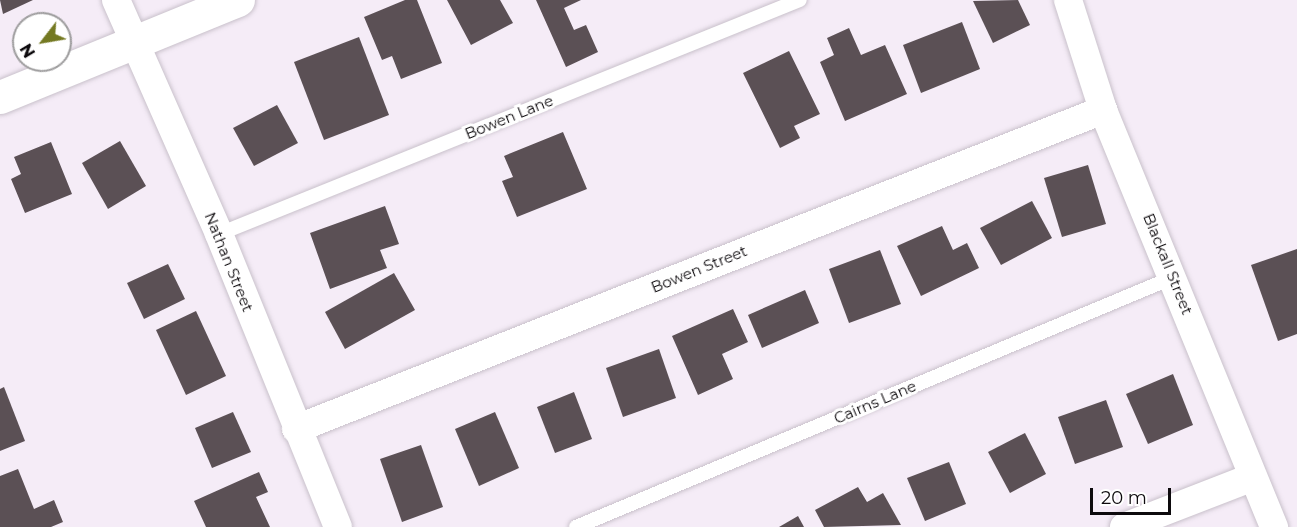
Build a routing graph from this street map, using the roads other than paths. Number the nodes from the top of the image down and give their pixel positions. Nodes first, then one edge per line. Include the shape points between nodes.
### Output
1 (116, 0) edge
2 (238, 0) edge
3 (800, 0) edge
4 (1068, 0) edge
5 (134, 43) junction
6 (0, 97) edge
7 (1103, 110) junction
8 (219, 234) junction
9 (1174, 277) junction
10 (296, 429) junction
11 (1253, 477) junction
12 (338, 527) edge
13 (576, 527) edge
14 (1124, 527) edge
15 (1274, 527) edge

1 - 5 street, Nathan Street
2 - 5 street
3 - 8 lane, Bowen Lane
4 - 7 street, Blackall Street
5 - 6 street
5 - 8 street, Nathan Street
7 - 9 street, Blackall Street
7 - 10 street, Bowen Street
8 - 10 street, Nathan Street
9 - 11 street, Blackall Street
9 - 13 lane, Cairns Lane
10 - 12 street, Nathan Street
11 - 14 street
11 - 15 street, Blackall Street

